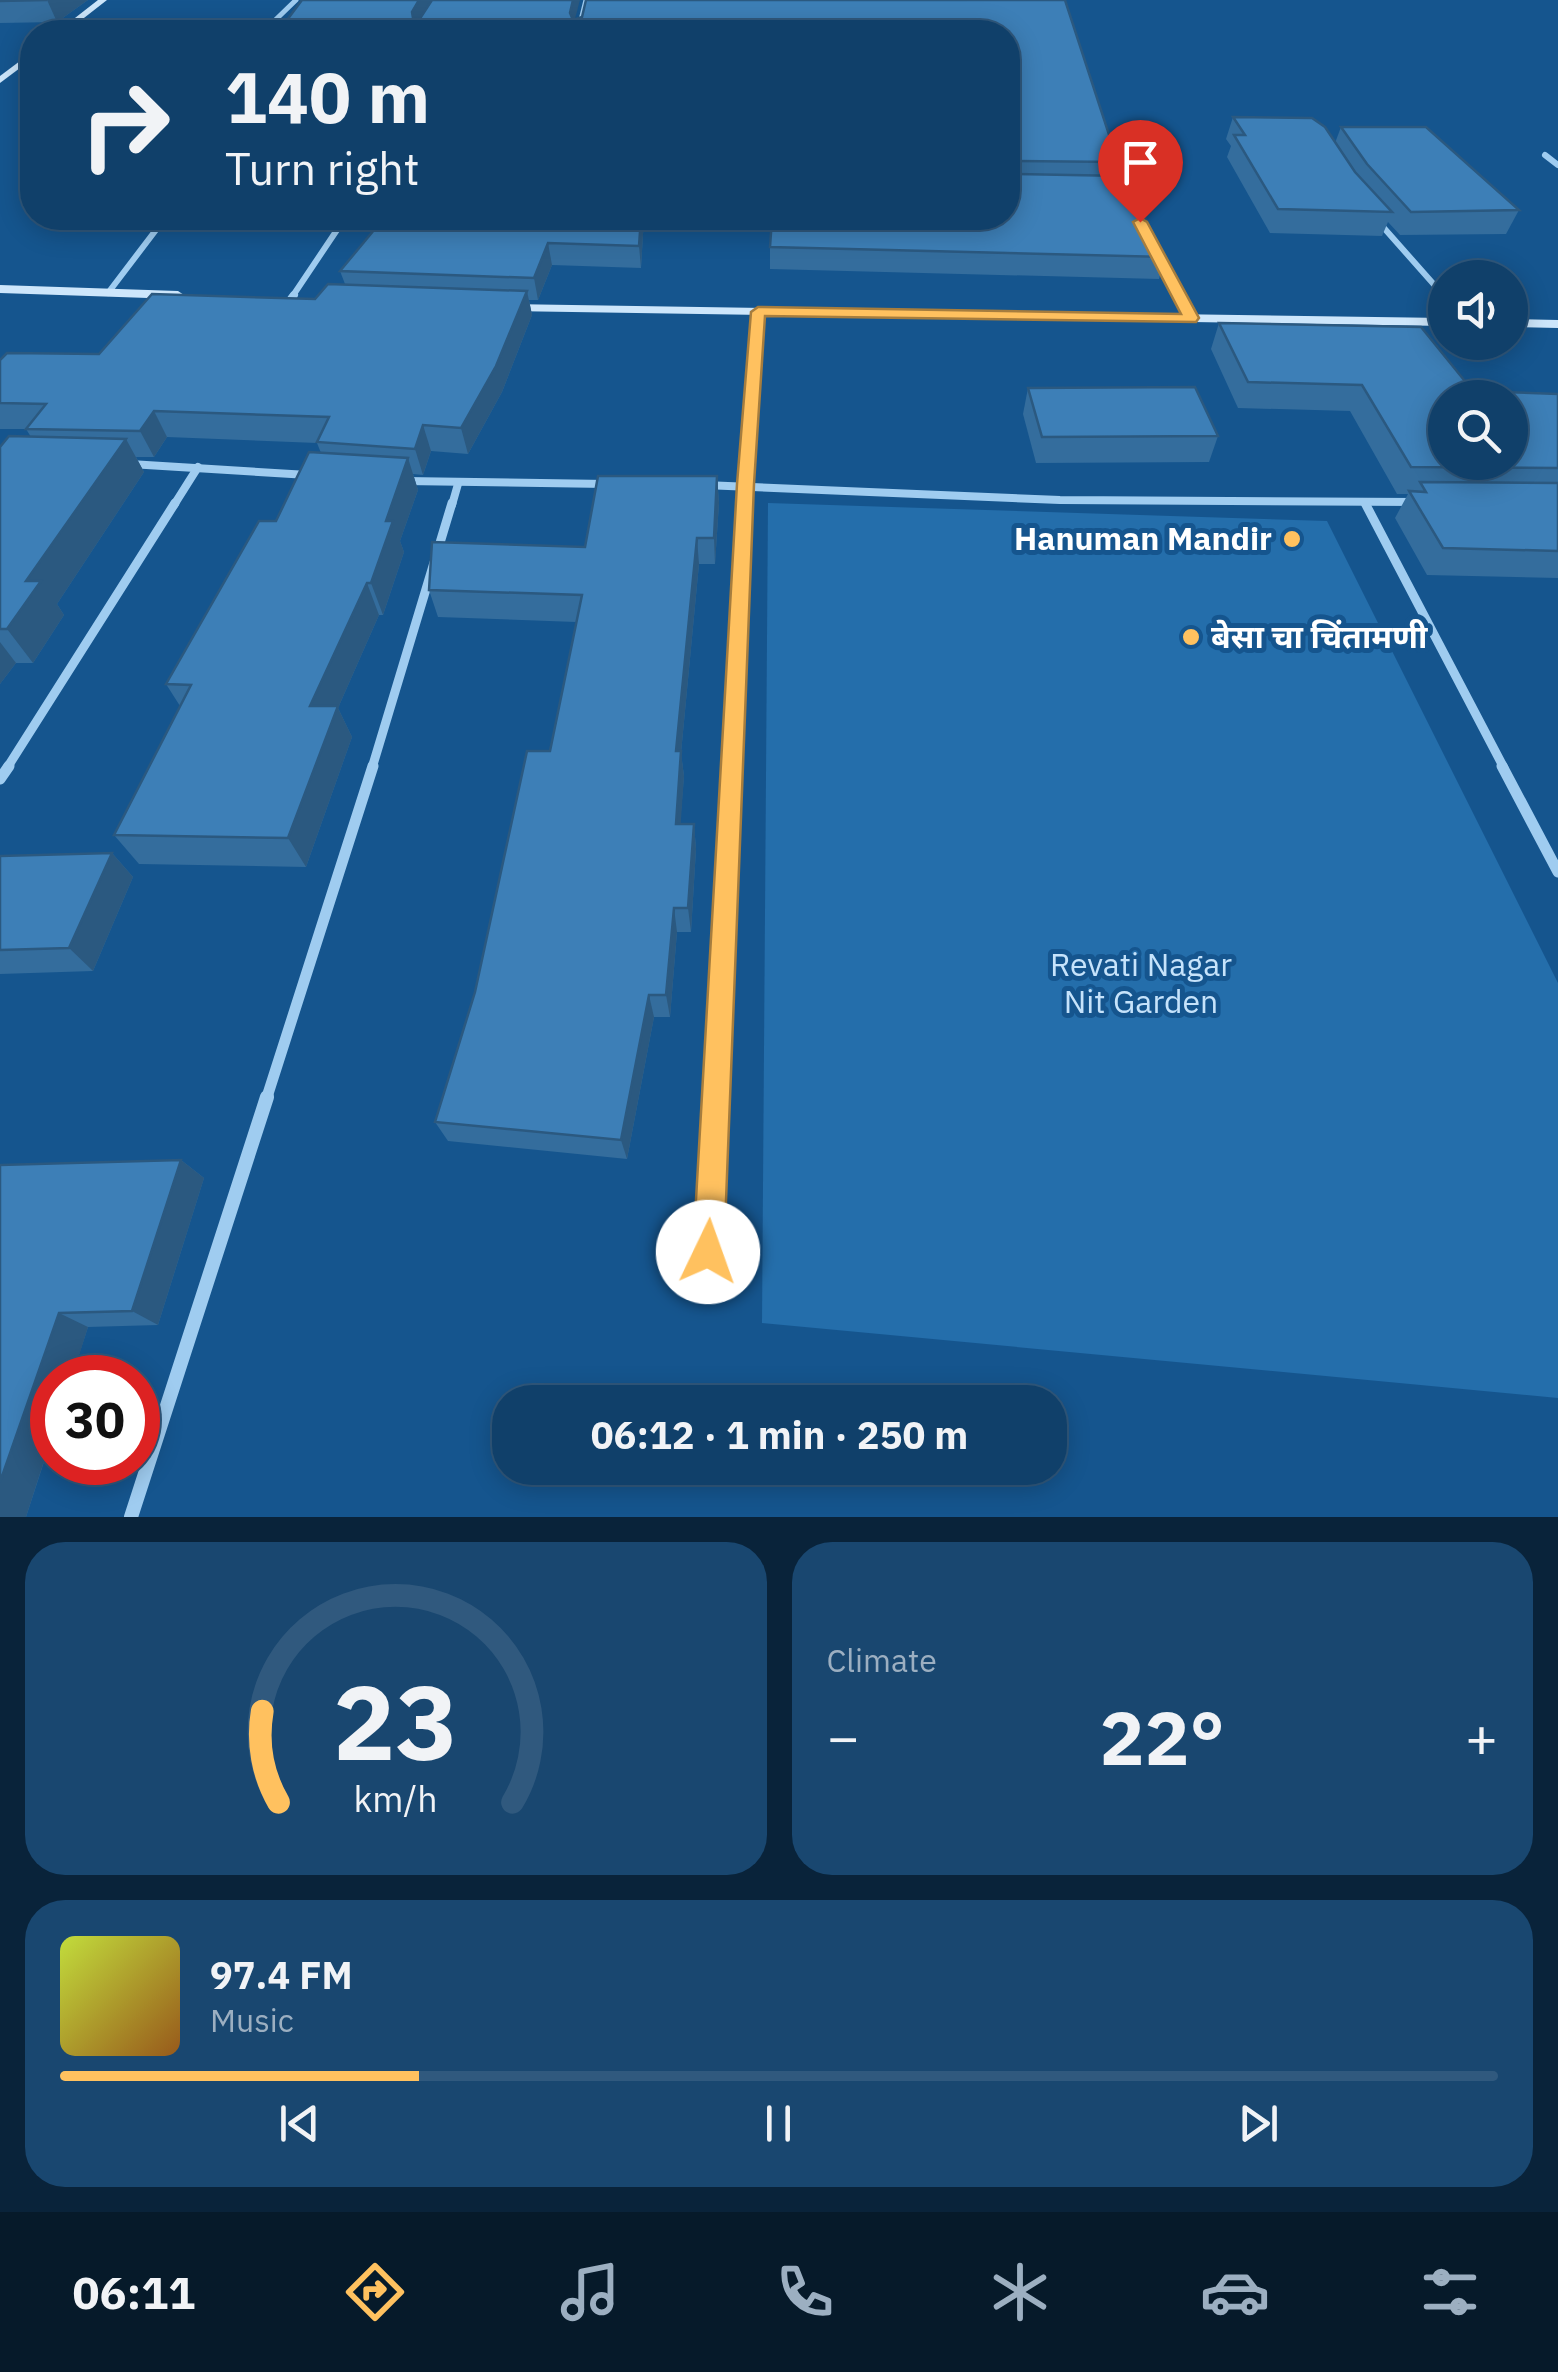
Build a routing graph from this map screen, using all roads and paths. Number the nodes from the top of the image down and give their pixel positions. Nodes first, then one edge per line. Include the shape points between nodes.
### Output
1 (103, 0) edge
2 (296, 0) edge
3 (77, 20) edge
4 (275, 20) edge
5 (20, 64) edge
6 (0, 80) edge
7 (1546, 154) dead end
8 (1558, 165) edge
9 (1364, 205) edge
10 (156, 230) edge
11 (337, 230) edge
12 (1148, 238) edge
13 (1428, 278) edge
14 (0, 290) edge
15 (108, 293) junction
16 (200, 296) edge
17 (273, 298) edge
18 (292, 299) junction
19 (311, 300) edge
20 (490, 306) edge
21 (758, 312) junction
22 (1191, 318) junction
23 (1428, 322) edge
24 (1528, 324) edge
25 (1558, 324) edge
26 (116, 464) edge
27 (198, 467) junction
28 (312, 475) edge
29 (388, 480) edge
30 (458, 484) junction
31 (624, 484) edge
32 (746, 484) junction
33 (694, 485) edge
34 (1365, 502) junction
35 (1423, 502) edge
36 (0, 780) edge
37 (1558, 872) edge
38 (708, 1252) dead end
39 (131, 1517) edge

1 - 3 street
2 - 4 street
5 - 6 street
7 - 8 street
9 - 13 street
10 - 15 street
11 - 18 street
12 - 22 street
14 - 15 street
15 - 16 street
17 - 18 street
18 - 19 street
20 - 21 street
21 - 22 street
21 - 32 street
22 - 23 street
24 - 25 street
26 - 27 street
27 - 28 street
27 - 36 street
29 - 30 street
30 - 31 street
30 - 39 street
32 - 33 street
32 - 34 street via 1060,500
32 - 38 street
34 - 35 street
34 - 37 street

